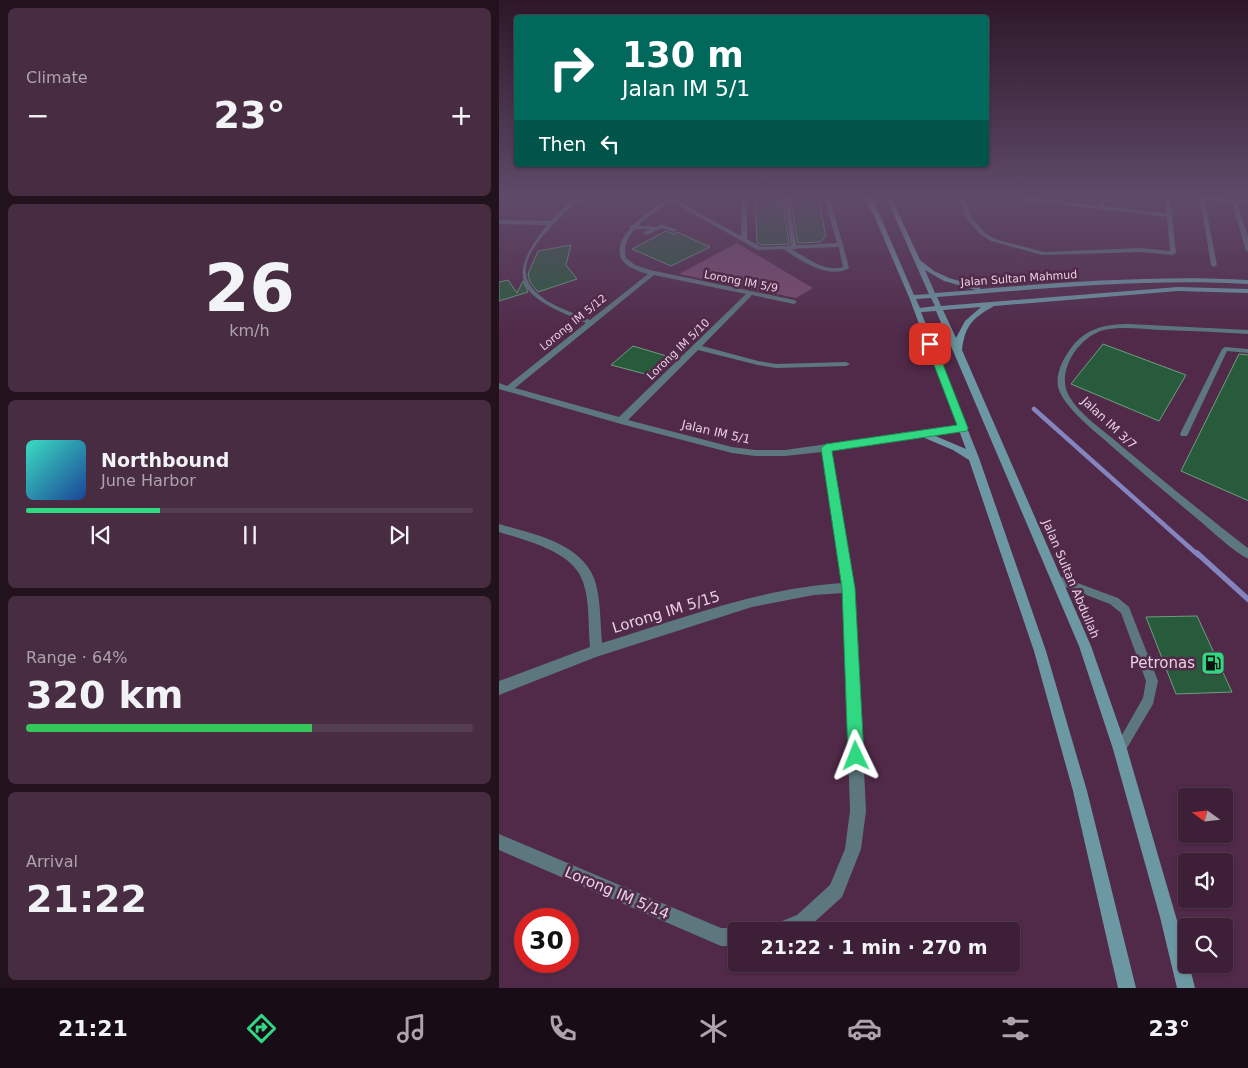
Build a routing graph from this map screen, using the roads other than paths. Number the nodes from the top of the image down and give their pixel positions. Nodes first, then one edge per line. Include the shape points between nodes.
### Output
1 (536, 243) edge
2 (624, 243) edge
3 (748, 243) edge
4 (790, 243) edge
5 (888, 243) edge
6 (910, 243) edge
7 (1004, 243) edge
8 (1172, 243) edge
9 (1210, 243) edge
10 (840, 244) joint
11 (790, 249) junction
12 (917, 259) junction
13 (1214, 265) dead end
14 (653, 273) junction
15 (1248, 282) edge
16 (991, 291) junction
17 (1248, 292) edge
18 (751, 293) junction
19 (932, 296) junction
20 (912, 297) junction
21 (794, 302) dead end
22 (1001, 302) junction
23 (937, 308) junction
24 (917, 310) junction
25 (591, 322) junction
26 (1248, 332) edge
27 (697, 347) junction
28 (958, 350) junction
29 (1248, 351) edge
30 (846, 364) dead end
31 (503, 387) edge
32 (621, 420) junction
33 (963, 428) junction
34 (923, 434) junction
35 (1183, 434) dead end
36 (826, 448) junction
37 (974, 458) junction
38 (499, 528) edge
39 (1248, 555) edge
40 (1056, 579) junction
41 (849, 588) junction
42 (596, 651) junction
43 (499, 688) edge
44 (1120, 749) junction
45 (499, 842) edge
46 (800, 922) edge
47 (728, 937) edge
48 (1127, 988) edge
49 (1186, 988) edge

1 - 25 street via 524,262 522,273 526,284 546,303
2 - 14 street, Lorong IM 5/9 via 623,258 635,268
3 - 11 street via 761,249
4 - 11 lane
5 - 20 main road
6 - 12 main road, Jalan Sultan Abdullah
7 - 8 street via 1044,254 1140,250 1173,253
9 - 13 lane
10 - 11 street
10 - 11 lane via 846,268 843,270 826,270
12 - 16 main road via 931,272 953,282
12 - 19 main road, Jalan Sultan Abdullah
14 - 18 street, Lorong IM 5/9
14 - 25 street, Lorong IM 5/12
15 - 16 main road, Jalan Sultan Mahmud via 1192,278
16 - 19 main road, Jalan Sultan Mahmud
17 - 22 main road, Jalan Sultan Mahmud via 1178,289
18 - 21 street, Lorong IM 5/9
18 - 27 street, Lorong IM 5/10
19 - 20 main road, Jalan Sultan Mahmud
19 - 23 main road, Jalan Sultan Abdullah
20 - 24 main road
22 - 23 main road, Jalan Sultan Mahmud
22 - 28 main road via 969,319 959,337
23 - 24 main road, Jalan Sultan Mahmud
23 - 28 main road, Jalan Sultan Abdullah
24 - 33 main road
25 - 31 street, Lorong IM 5/12
26 - 39 lane, Jalan IM 3/7 via 1122,326 1096,330 1071,353 1061,378 1067,398 1090,423
27 - 30 street via 757,364
27 - 32 street, Lorong IM 5/10
28 - 40 main road, Jalan Sultan Abdullah
29 - 35 lane via 1225,349
31 - 32 street, Jalan IM 5/1
32 - 36 street, Jalan IM 5/1 via 732,450 755,453
33 - 34 street, Jalan IM 5/1
33 - 37 main road
34 - 36 street, Jalan IM 5/1
34 - 37 main road
36 - 41 street
37 - 48 main road via 1051,688 1080,791
38 - 42 street via 560,549 576,561 589,579
40 - 44 main road, Jalan Sultan Abdullah via 1085,646
40 - 44 lane via 1114,601 1125,610 1152,681 1149,700
41 - 42 street, Lorong IM 5/15 via 814,590 752,602
41 - 46 street via 858,811 853,849 836,891
42 - 43 street, Lorong IM 5/15
44 - 49 main road, Jalan Sultan Abdullah
45 - 47 street, Lorong IM 5/14 via 721,937

